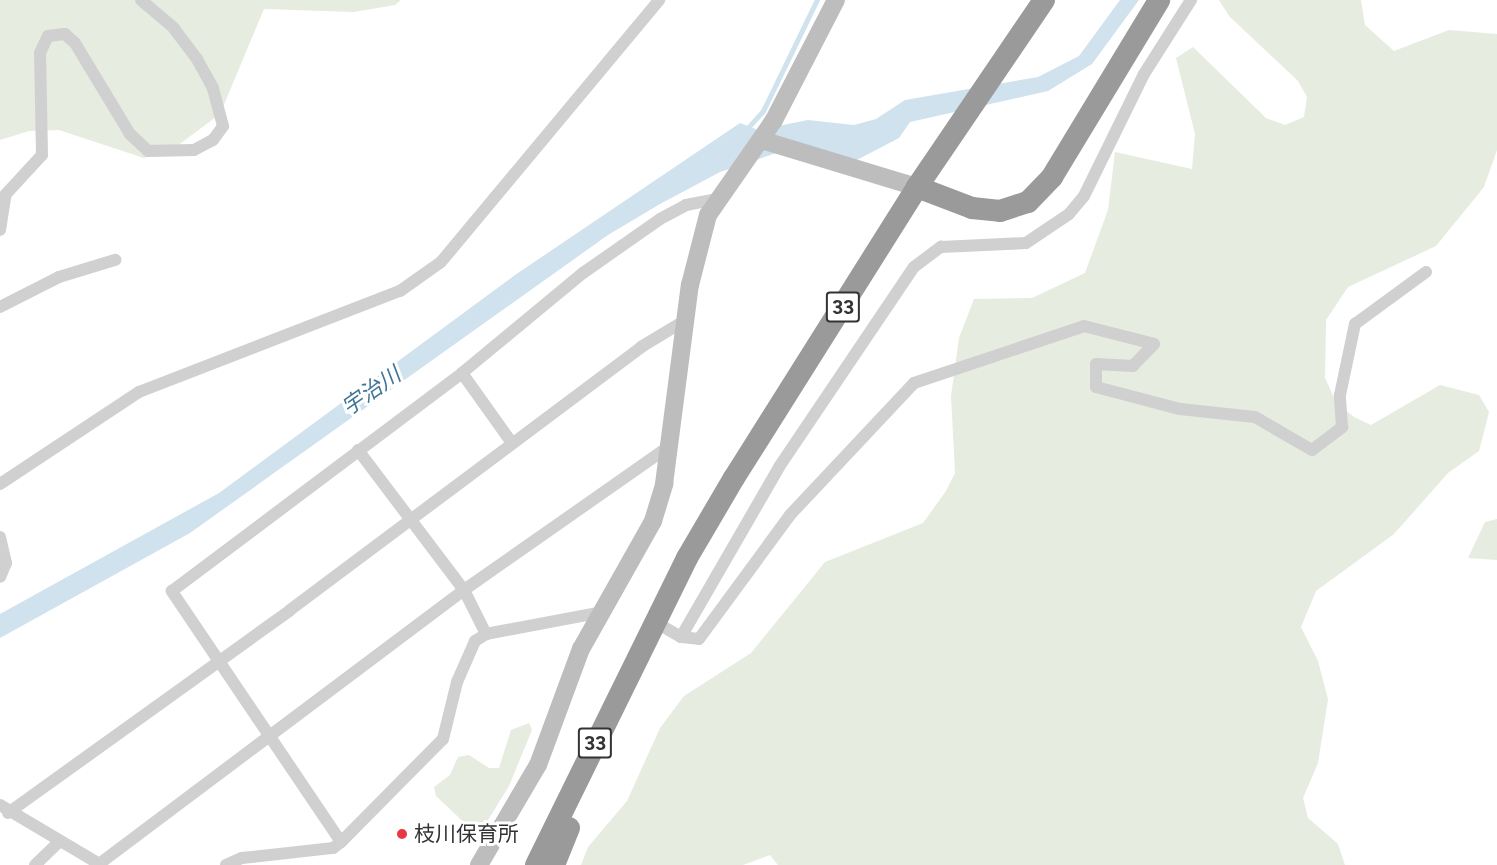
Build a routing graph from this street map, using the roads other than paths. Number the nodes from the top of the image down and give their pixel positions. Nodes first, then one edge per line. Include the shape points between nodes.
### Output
1 (141, 0) edge
2 (659, 0) edge
3 (836, 0) edge
4 (1044, 0) edge
5 (1159, 0) edge
6 (1191, 0) edge
7 (762, 140) junction
8 (917, 187) junction
9 (717, 199) junction
10 (0, 230) edge
11 (115, 260) dead end
12 (1426, 272) dead end
13 (0, 307) edge
14 (686, 320) junction
15 (462, 373) junction
16 (512, 443) junction
17 (670, 446) junction
18 (358, 450) junction
19 (0, 484) edge
20 (411, 520) junction
21 (0, 537) edge
22 (0, 577) edge
23 (464, 590) junction
24 (602, 612) junction
25 (655, 622) junction
26 (486, 634) junction
27 (681, 637) junction
28 (221, 661) junction
29 (270, 737) junction
30 (4, 809) edge
31 (341, 842) junction
32 (58, 843) junction
33 (35, 865) edge
34 (100, 865) edge
35 (226, 865) edge
36 (479, 865) edge
37 (536, 865) edge
38 (554, 865) edge

1 - 10 street via 174,28 197,59 213,88 223,126 213,140 194,150 148,151 130,134 75,43 65,34 48,36 40,61 42,155 6,194
2 - 19 street via 441,262 400,291 139,392
3 - 7 street
4 - 8 highway, 33
5 - 8 highway via 1053,177 1028,202 1000,211 972,208
6 - 27 street via 1144,74 1084,195 1069,214 1026,243 941,247 914,267 779,467
7 - 8 street
7 - 9 street
8 - 25 highway, 33 via 734,478
9 - 14 street via 695,256
9 - 15 street via 686,205 660,219 583,273
11 - 13 street via 59,277
12 - 27 street via 1355,324 1340,395 1342,427 1312,450 1255,417 1180,409 1096,387 1096,364 1133,366 1154,344 1084,326 914,383 790,515 705,633 699,639
14 - 16 street via 641,347
14 - 17 street
15 - 16 street
15 - 18 street
16 - 20 street
17 - 23 street
17 - 24 street via 653,521
18 - 20 street
18 - 28 street via 172,591
20 - 23 street
20 - 28 street
21 - 22 street via 6,563
23 - 26 street
23 - 29 street
24 - 26 street
24 - 36 street via 581,649 538,765
25 - 27 street
25 - 37 highway, 33
25 - 38 highway, 33
26 - 31 street via 475,641 467,657 443,739
28 - 29 street
28 - 30 street
29 - 31 street
29 - 34 street
30 - 32 street
31 - 35 street via 333,848 242,858
32 - 33 street
32 - 34 street

